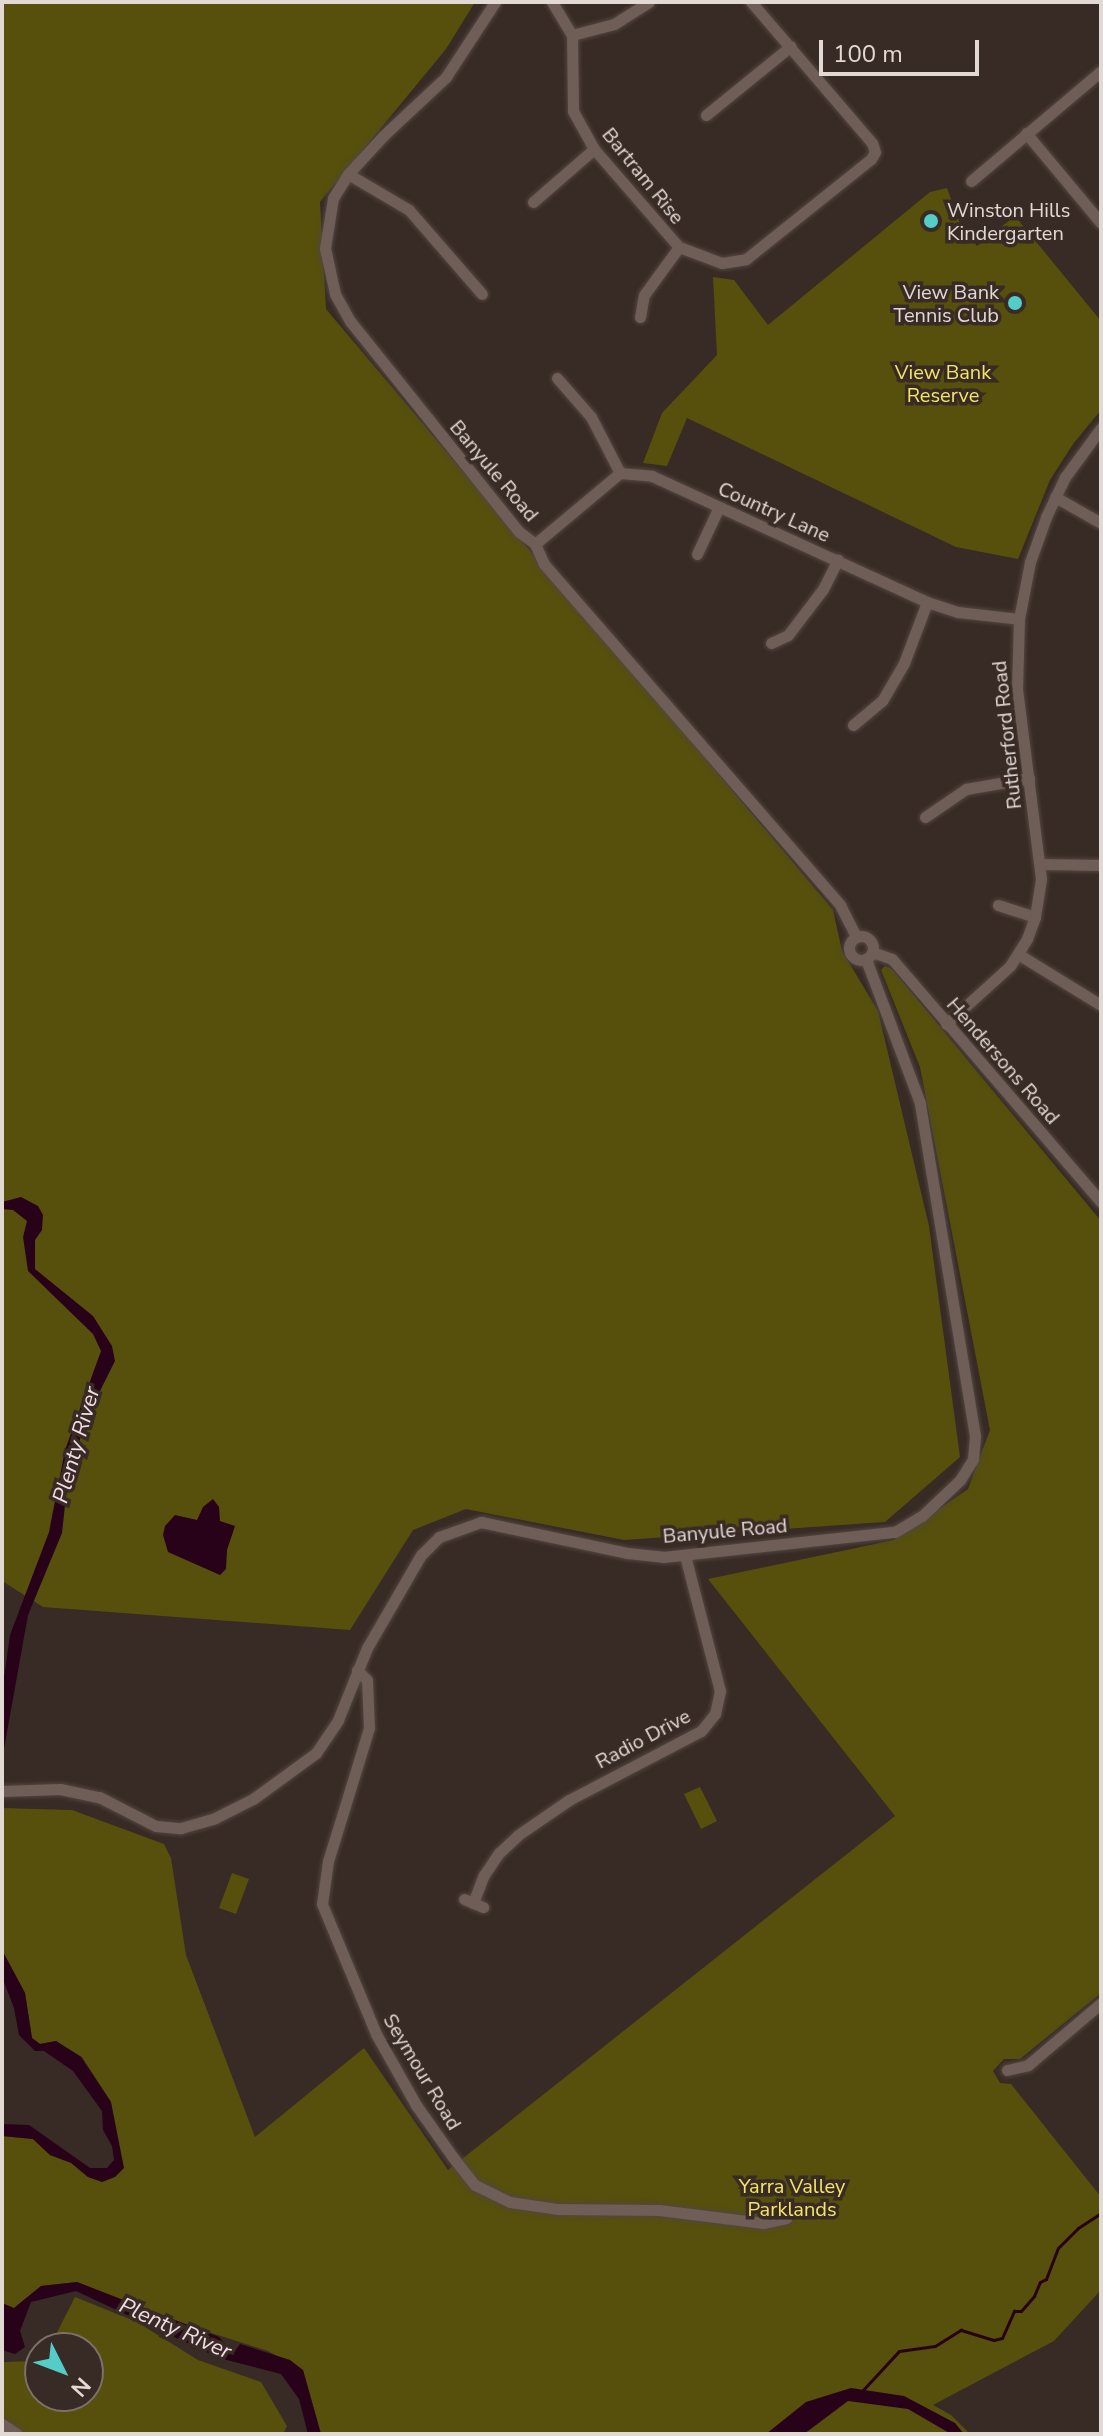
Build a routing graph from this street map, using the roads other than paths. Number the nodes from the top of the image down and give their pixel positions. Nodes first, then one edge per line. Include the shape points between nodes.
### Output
1 (495, 2) edge
2 (552, 2) edge
3 (649, 2) edge
4 (751, 2) edge
5 (572, 35) junction
6 (791, 46) junction
7 (1101, 71) edge
8 (706, 115) dead end
9 (1026, 133) junction
10 (594, 149) junction
11 (348, 174) junction
12 (971, 181) dead end
13 (533, 202) dead end
14 (1101, 223) edge
15 (679, 247) junction
16 (482, 294) dead end
17 (640, 317) dead end
18 (557, 378) dead end
19 (1101, 428) edge
20 (620, 473) junction
21 (1055, 497) junction
22 (719, 507) junction
23 (1101, 523) edge
24 (535, 544) junction
25 (697, 554) dead end
26 (838, 560) junction
27 (927, 602) junction
28 (1019, 619) junction
29 (771, 643) dead end
30 (853, 725) dead end
31 (1029, 778) junction
32 (925, 817) dead end
33 (1040, 864) junction
34 (1101, 865) edge
35 (998, 905) dead end
36 (1035, 917) junction
37 (856, 937) junction
38 (1018, 954) junction
39 (869, 955) junction
40 (1101, 1005) edge
41 (946, 1024) junction
42 (1101, 1202) edge
43 (685, 1556) junction
44 (357, 1670) junction
45 (2, 1791) edge
46 (473, 1903) dead end
47 (1101, 2003) edge
48 (1007, 2070) dead end
49 (786, 2218) dead end
50 (2, 2424) edge
51 (17, 2434) edge

1 - 11 street, Banyule Road via 446,77
2 - 5 street
3 - 5 street via 614,24
4 - 6 street, Bartram Rise
5 - 10 street, Bartram Rise via 573,111
6 - 8 street
6 - 15 street, Bartram Rise via 880,154 746,259 722,263
7 - 9 street
9 - 12 street
9 - 14 street
10 - 13 street
10 - 15 street, Bartram Rise
11 - 16 street via 409,210
11 - 24 street, Banyule Road via 333,198 328,220 325,248 335,294 350,321 508,519
15 - 17 street via 644,295
18 - 20 street via 591,417
19 - 21 street, Rutherford Road
20 - 22 street, Country Lane via 652,476
20 - 24 street
21 - 23 street
21 - 28 street, Rutherford Road via 1030,562
22 - 25 street
22 - 26 street, Country Lane
24 - 37 street, Banyule Road via 544,564 840,905
26 - 27 street, Country Lane
26 - 29 street via 788,635
27 - 28 street, Country Lane via 958,612
27 - 30 street via 904,663 882,701
28 - 31 street, Rutherford Road via 1017,690
31 - 32 street via 966,789
31 - 33 street, Rutherford Road
33 - 34 street
33 - 36 street, Rutherford Road
35 - 36 street
36 - 38 street, Rutherford Road
37 - 39 street via 867,938
37 - 39 street via 849,947 851,955 858,960
38 - 40 street
38 - 41 street, Rutherford Road
39 - 41 street, Hendersons Road via 892,959
39 - 43 street, Banyule Road via 920,1103 975,1436 973,1459 932,1507 895,1532
41 - 42 street, Hendersons Road
43 - 44 street, Banyule Road via 627,1553 481,1522 439,1537 421,1555
43 - 46 street, Radio Drive via 720,1691 715,1714 701,1731 581,1793 518,1835 491,1864
44 - 45 street, Banyule Road via 338,1720 316,1753 253,1799 215,1818 181,1828 156,1826 99,1797 60,1789
44 - 49 street, Seymour Road via 367,1680 369,1728 328,1861 322,1904 376,2034 452,2156 475,2185 510,2202 558,2209 659,2210 763,2223
47 - 48 street via 1028,2065
50 - 51 street

